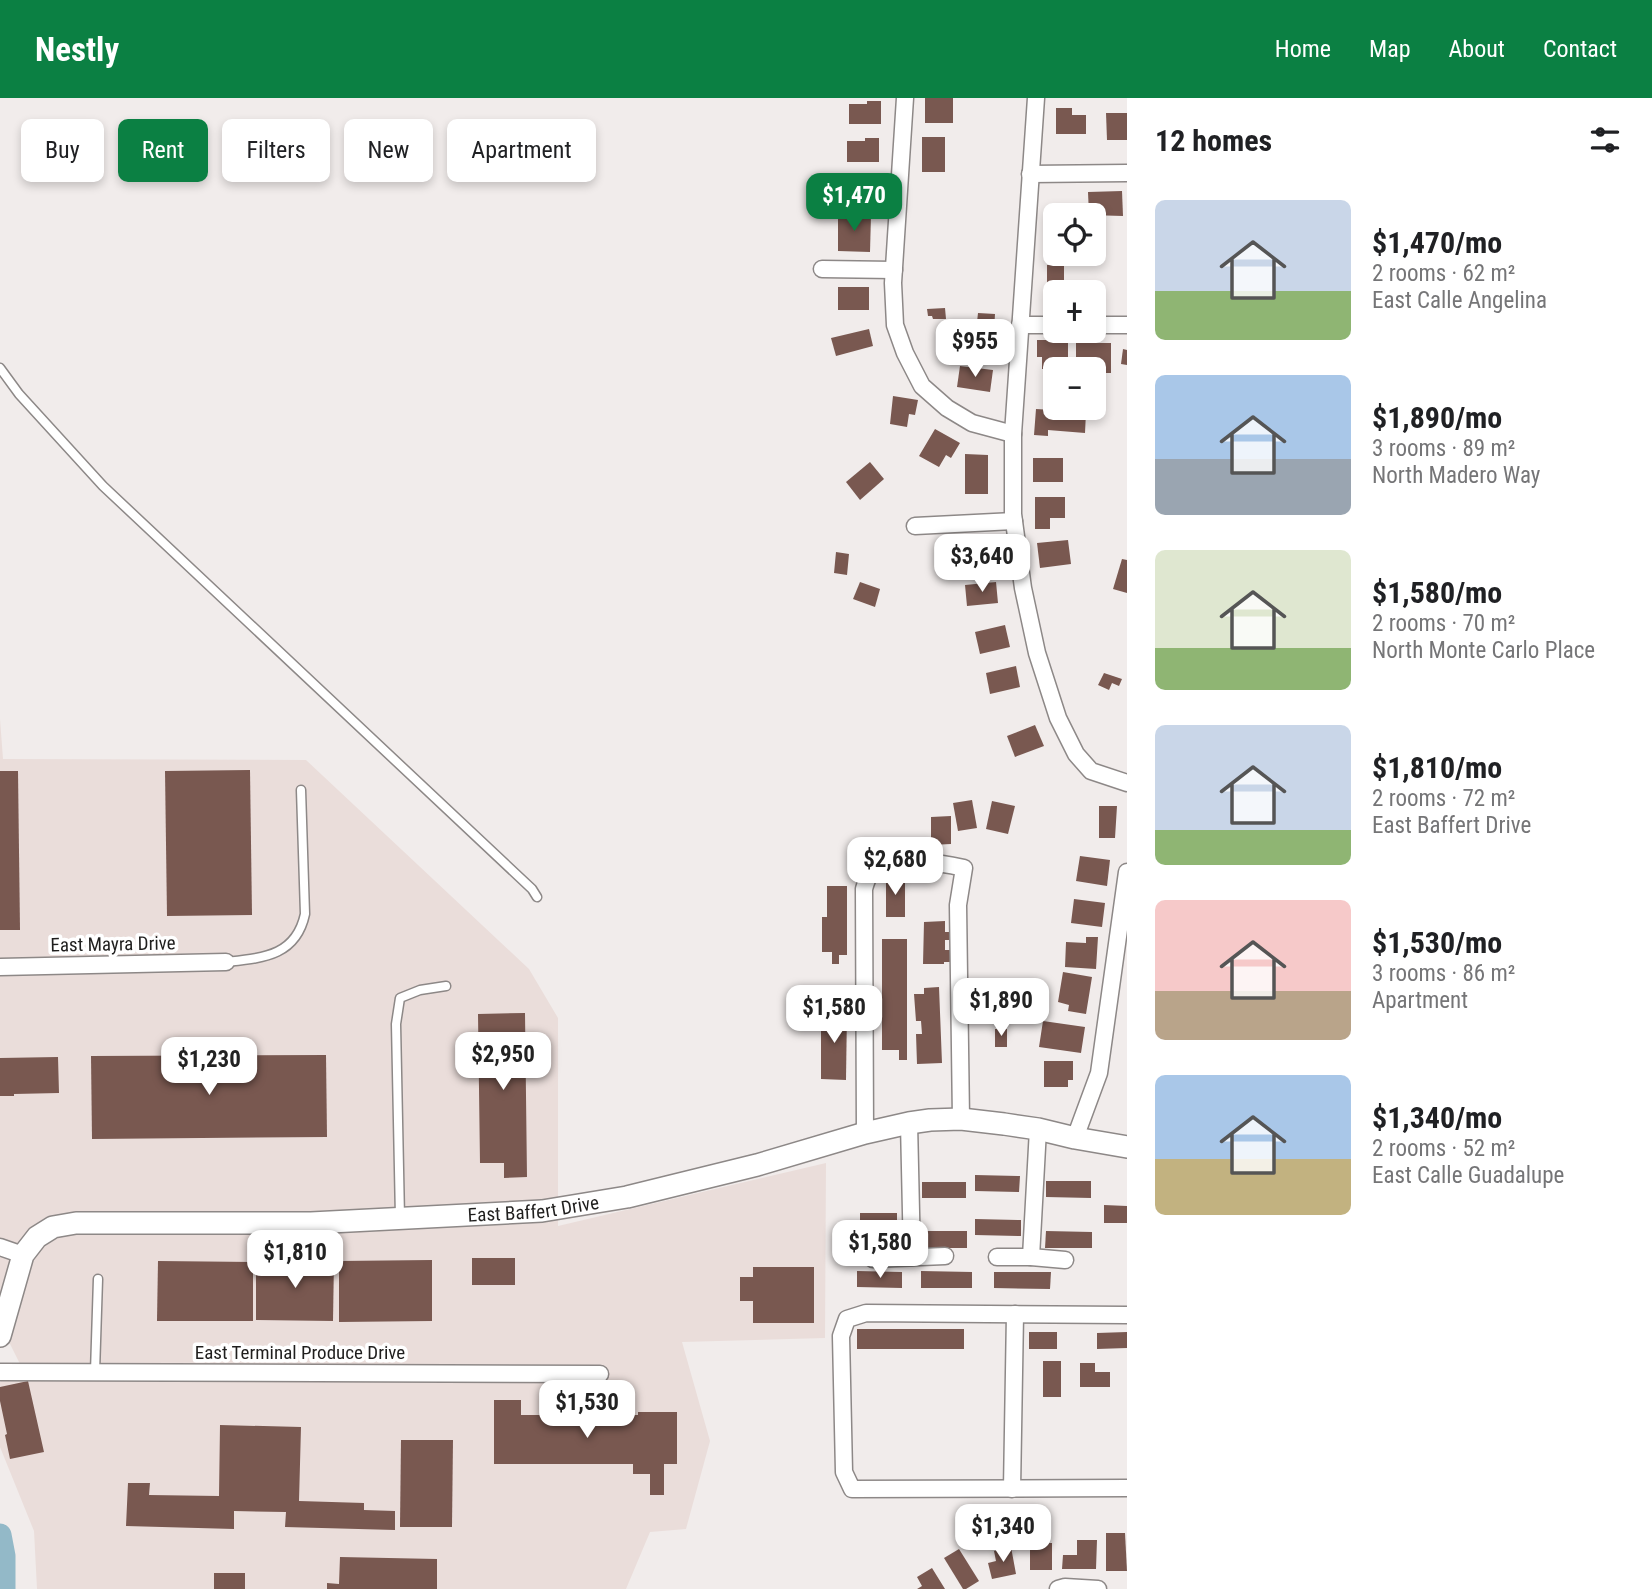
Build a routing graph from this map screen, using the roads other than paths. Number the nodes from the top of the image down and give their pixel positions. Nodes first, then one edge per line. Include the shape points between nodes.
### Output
1 (905, 98) edge
2 (1036, 98) edge
3 (1127, 173) edge
4 (1030, 174) junction
5 (821, 269) dead end
6 (894, 270) junction
7 (1020, 325) junction
8 (1043, 325) edge
9 (1106, 325) edge
10 (1127, 325) edge
11 (0, 368) edge
12 (1013, 434) junction
13 (1014, 521) junction
14 (915, 526) dead end
15 (1127, 783) edge
16 (301, 790) dead end
17 (1127, 872) edge
18 (537, 897) dead end
19 (226, 962) joint
20 (0, 967) edge
21 (446, 986) dead end
22 (961, 1119) junction
23 (909, 1123) junction
24 (1038, 1129) junction
25 (865, 1133) junction
26 (1075, 1138) junction
27 (1127, 1147) edge
28 (400, 1218) junction
29 (0, 1247) edge
30 (23, 1255) junction
31 (944, 1256) dead end
32 (997, 1257) dead end
33 (1031, 1257) junction
34 (912, 1258) junction
35 (873, 1259) dead end
36 (1065, 1260) dead end
37 (98, 1279) dead end
38 (1015, 1314) junction
39 (1127, 1315) edge
40 (0, 1336) edge
41 (0, 1372) edge
42 (95, 1372) junction
43 (600, 1374) dead end
44 (1127, 1488) edge
45 (1012, 1489) junction
46 (1058, 1589) edge
47 (1098, 1589) edge

1 - 6 street
2 - 4 street
3 - 4 street
4 - 7 street
5 - 6 street
6 - 12 street via 895,325 922,386 972,424
7 - 8 street
7 - 12 street
9 - 10 street
11 - 18 lane via 103,486
12 - 13 street
13 - 14 street
13 - 15 street via 1037,653 1058,718 1076,754 1091,771
16 - 19 lane via 302,927 282,951
17 - 26 street via 1099,1073
19 - 20 street, East Mayra Drive
21 - 28 lane via 400,998 396,1024
22 - 23 street, East Baffert Drive
22 - 24 street, East Baffert Drive
22 - 25 street via 958,905 964,867 885,864 867,879 863,901
23 - 25 street, East Baffert Drive
23 - 34 street
24 - 26 street, East Baffert Drive
24 - 33 street
25 - 28 street, East Baffert Drive via 627,1197 542,1210
26 - 27 street, East Baffert Drive
28 - 30 street, East Baffert Drive via 311,1223 76,1223 53,1227 37,1237
29 - 30 street
30 - 40 street, East Baffert Drive
31 - 34 street
32 - 33 street
33 - 36 street
34 - 35 street
37 - 42 lane
38 - 39 street
38 - 45 street
38 - 45 street via 866,1313 847,1319 841,1336 844,1472 852,1489
41 - 42 street, East Terminal Produce Drive
42 - 43 street, East Terminal Produce Drive
44 - 45 street
46 - 47 street

